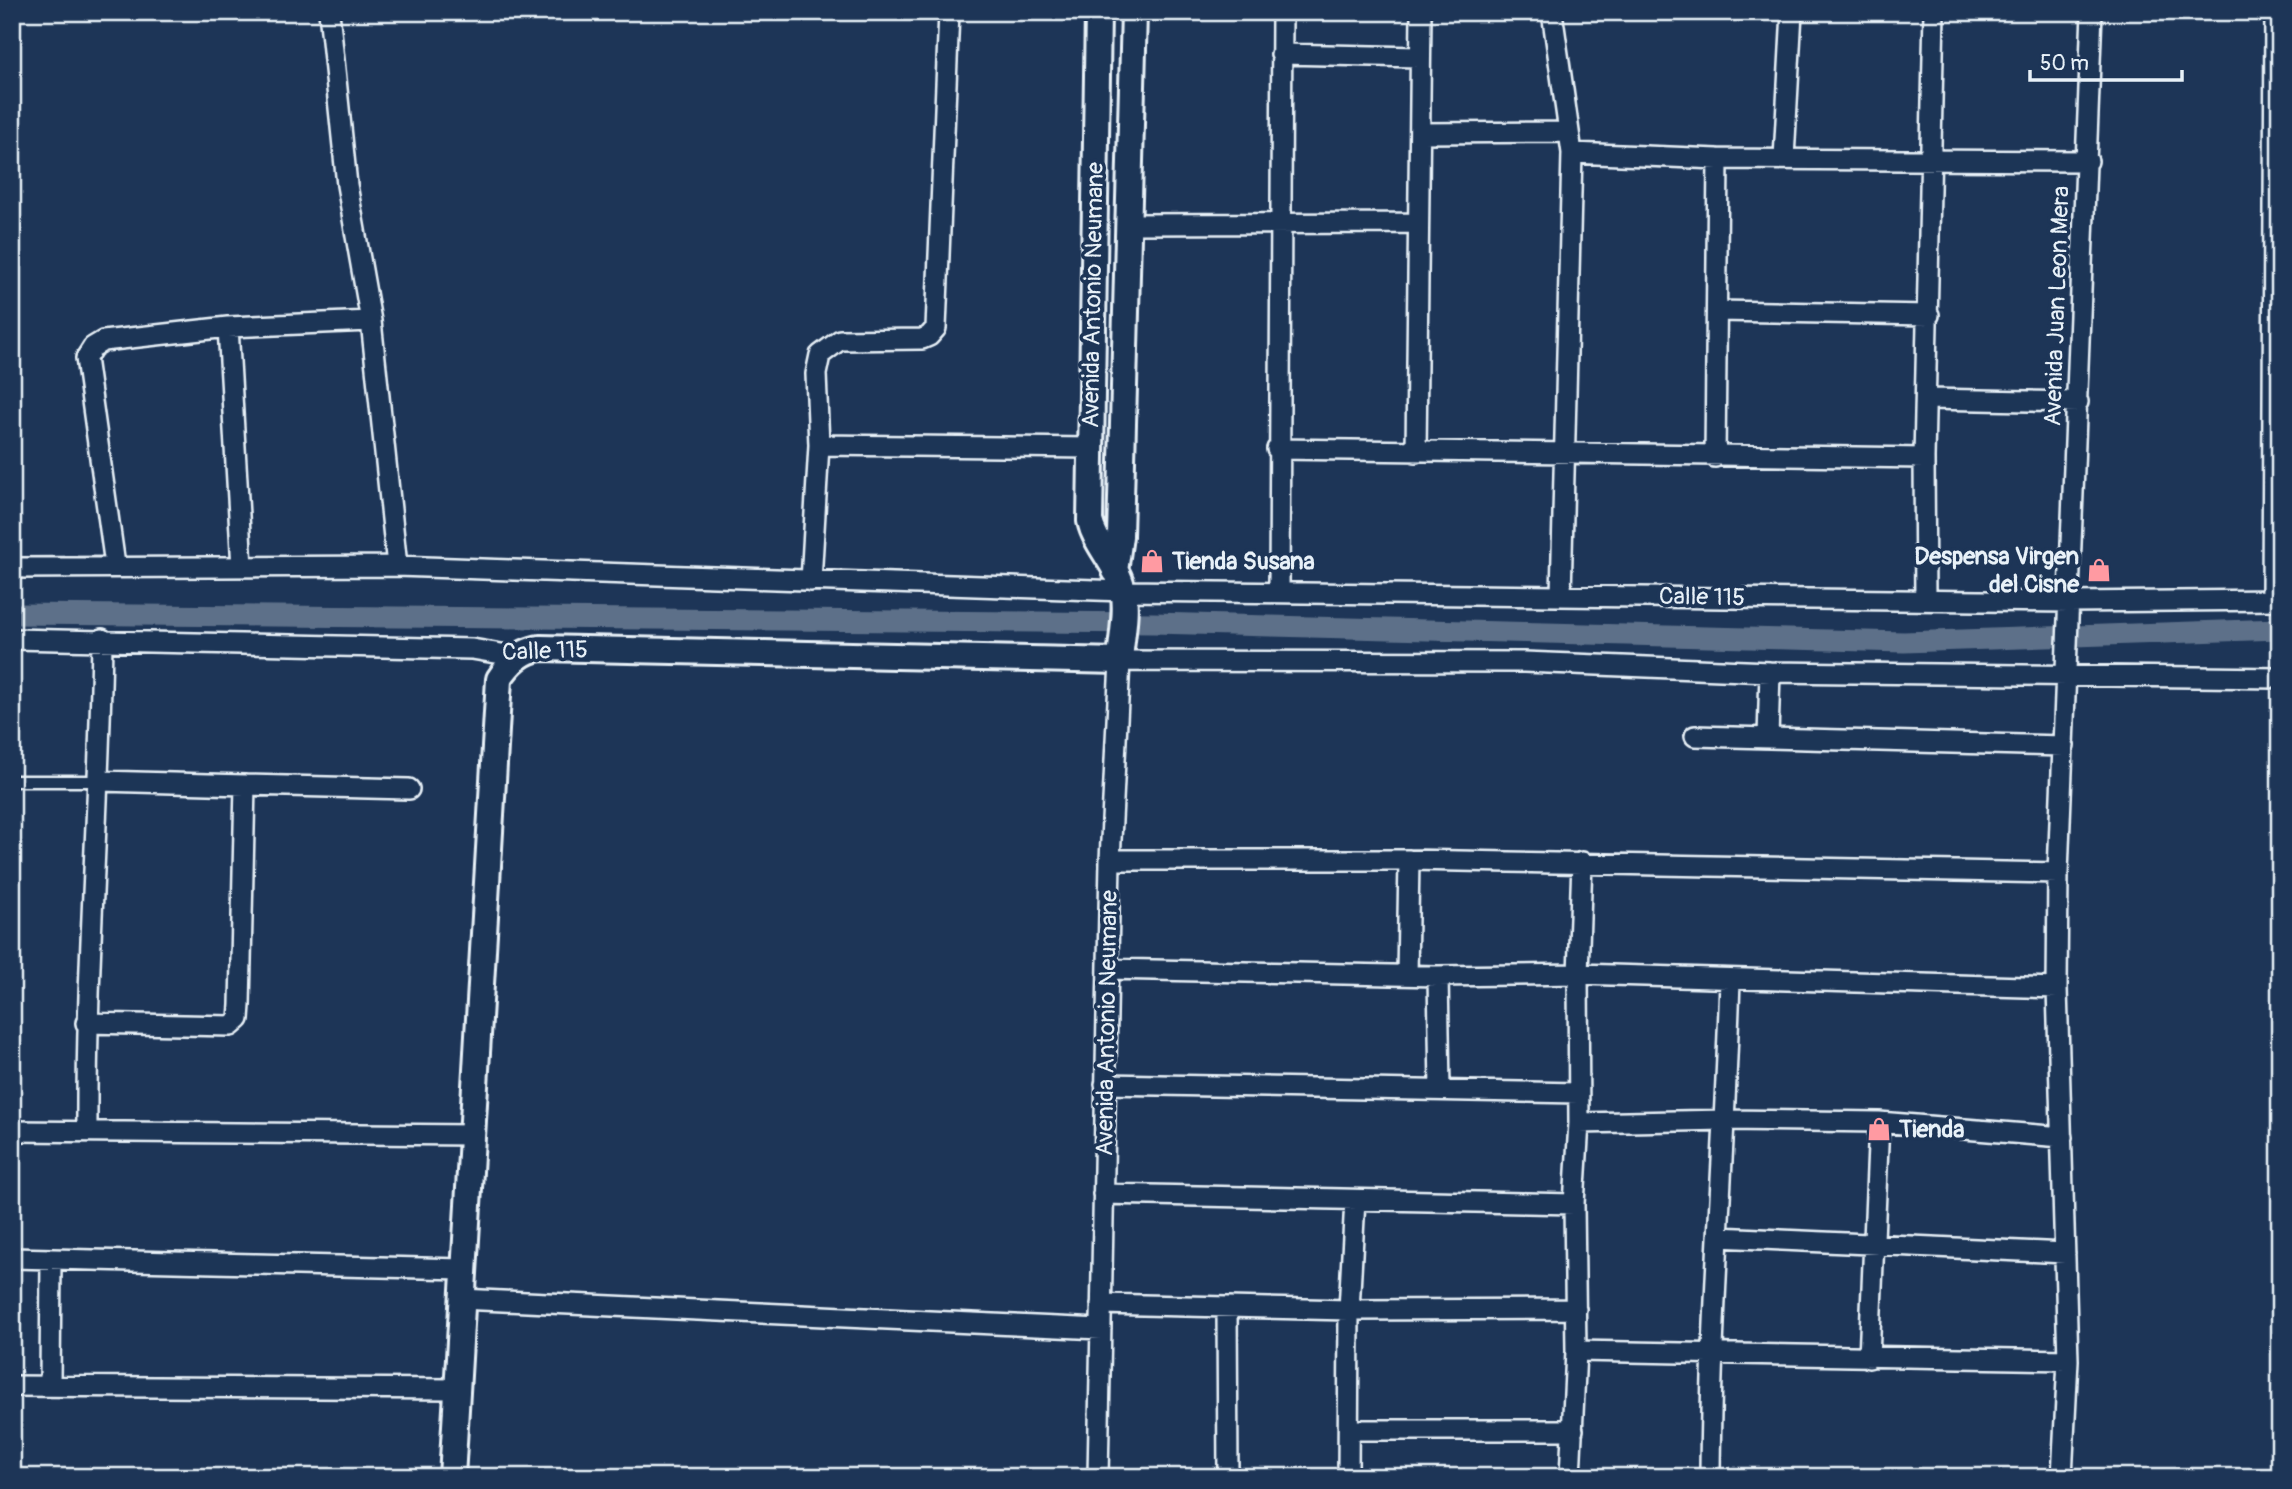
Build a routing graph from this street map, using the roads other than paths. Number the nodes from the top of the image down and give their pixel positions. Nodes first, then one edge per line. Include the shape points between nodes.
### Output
1 (329, 12) edge
2 (949, 12) edge
3 (1098, 12) edge
4 (1134, 12) edge
5 (1282, 12) edge
6 (1421, 12) edge
7 (1552, 12) edge
8 (1792, 12) edge
9 (1934, 12) edge
10 (2092, 12) edge
11 (2275, 12) edge
12 (1281, 54) junction
13 (1419, 57) junction
14 (1569, 132) junction
15 (1420, 134) junction
16 (1572, 153) junction
17 (1784, 158) junction
18 (1718, 159) junction
19 (1930, 161) junction
20 (2088, 161) junction
21 (1280, 222) junction
22 (1418, 223) junction
23 (1127, 224) junction
24 (1717, 311) junction
25 (1929, 315) junction
26 (371, 321) junction
27 (228, 327) junction
28 (1927, 399) junction
29 (2078, 402) junction
30 (819, 445) junction
31 (1090, 448) junction
32 (1278, 449) junction
33 (1416, 452) junction
34 (1566, 455) junction
35 (1715, 457) junction
36 (1924, 458) junction
37 (115, 565) junction
38 (397, 566) junction
39 (12, 568) edge
40 (242, 568) junction
41 (811, 581) junction
42 (1121, 586) junction
43 (1279, 592) junction
44 (1561, 595) junction
45 (1925, 600) junction
46 (2276, 600) edge
47 (2069, 612) junction
48 (12, 639) edge
49 (102, 639) junction
50 (1121, 656) junction
51 (519, 657) junction
52 (2066, 670) junction
53 (1770, 672) junction
54 (2280, 678) edge
55 (1695, 736) dead end
56 (1768, 737) junction
57 (2064, 746) junction
58 (14, 780) edge
59 (100, 781) junction
60 (244, 785) junction
61 (409, 789) dead end
62 (1110, 860) junction
63 (1409, 860) junction
64 (1583, 862) junction
65 (2058, 873) junction
66 (1108, 969) junction
67 (1578, 974) junction
68 (1407, 975) junction
69 (1438, 976) junction
70 (1730, 979) junction
71 (2057, 988) junction
72 (86, 1023) junction
73 (1105, 1083) junction
74 (1440, 1089) junction
75 (1578, 1093) junction
76 (1726, 1120) junction
77 (1879, 1122) junction
78 (1579, 1123) junction
79 (87, 1130) junction
80 (12, 1131) edge
81 (474, 1135) junction
82 (2062, 1136) junction
83 (1103, 1194) junction
84 (1355, 1200) junction
85 (1574, 1205) junction
86 (1718, 1237) junction
87 (1876, 1245) junction
88 (2065, 1253) junction
89 (12, 1258) edge
90 (51, 1259) junction
91 (463, 1269) junction
92 (461, 1299) junction
93 (1101, 1304) junction
94 (1227, 1308) junction
95 (1576, 1309) junction
96 (1349, 1310) junction
97 (1101, 1329) junction
98 (1576, 1350) junction
99 (1711, 1353) junction
100 (1869, 1358) junction
101 (2068, 1360) junction
102 (50, 1385) junction
103 (12, 1386) edge
104 (455, 1389) junction
105 (1349, 1430) junction
106 (1573, 1430) junction
107 (452, 1477) edge
108 (1098, 1477) edge
109 (1228, 1477) edge
110 (1348, 1477) edge
111 (1570, 1477) edge
112 (1710, 1477) edge
113 (2062, 1477) edge

1 - 26 street via 347,185
2 - 30 street via 936,328 922,339 840,340 825,348 816,374
3 - 31 street, Avenida Antonio Neumane
4 - 23 street, Avenida Antonio Neumane
5 - 12 street
6 - 13 street
7 - 14 street
8 - 17 street
9 - 19 street
10 - 20 street, Avenida Juan Leon Mera
11 - 46 street
12 - 13 street
12 - 21 street
13 - 15 street
14 - 15 street
14 - 16 street
15 - 22 street
16 - 18 street
16 - 34 street
17 - 18 street
17 - 19 street
18 - 24 street
19 - 20 street
19 - 25 street
20 - 29 street, Avenida Juan Leon Mera
21 - 22 street
21 - 23 street
21 - 32 street
22 - 33 street
23 - 42 street, Avenida Antonio Neumane
24 - 25 street
24 - 35 street
25 - 28 street
26 - 27 street
26 - 38 street
27 - 37 street via 103,341 86,358
27 - 40 street
28 - 29 street
28 - 36 street
29 - 47 street, Avenida Juan Leon Mera
30 - 31 street
30 - 41 street
31 - 42 street, Avenida Antonio Neumane via 1090,521 1095,541
32 - 33 street
32 - 43 street
33 - 34 street
34 - 35 street
34 - 44 street
35 - 36 street
36 - 45 street
37 - 39 street, Calle 115
37 - 40 street, Calle 115
38 - 40 street, Calle 115
38 - 41 street, Calle 115
41 - 42 street, Calle 115
42 - 43 street, Calle 115
42 - 50 street, Avenida Antonio Neumane
43 - 44 street, Calle 115
44 - 45 street, Calle 115
45 - 47 street, Calle 115
46 - 47 street, Calle 115
47 - 52 street, Avenida Juan Leon Mera
48 - 49 street, Calle 115
49 - 51 street, Calle 115 via 472,649
49 - 59 street
50 - 51 street, Calle 115 via 541,648
50 - 53 street via 1524,662
50 - 62 street, Avenida Antonio Neumane
51 - 81 street via 499,679
52 - 53 street
52 - 54 street
52 - 57 street, Avenida Juan Leon Mera
53 - 56 street
55 - 56 street
56 - 57 street
57 - 65 street, Avenida Juan Leon Mera
58 - 59 lane
59 - 60 street
59 - 72 street
60 - 61 street
60 - 72 street via 239,1019 231,1026
62 - 63 street
62 - 66 street, Avenida Antonio Neumane
63 - 64 street
63 - 68 street
64 - 65 street
64 - 67 street
65 - 71 street, Avenida Juan Leon Mera
66 - 68 street
66 - 73 street, Avenida Antonio Neumane
67 - 69 street
67 - 70 street
67 - 75 street
68 - 69 street
69 - 74 street
70 - 71 street
70 - 76 street
71 - 82 street, Avenida Juan Leon Mera
72 - 79 street
73 - 74 street
73 - 83 street, Avenida Antonio Neumane
74 - 75 street
75 - 78 street
76 - 77 street
76 - 78 street
76 - 86 street
77 - 82 street
77 - 87 street
78 - 85 street
79 - 80 street
79 - 81 street
81 - 91 street
82 - 88 street, Avenida Juan Leon Mera
83 - 84 street
83 - 93 street, Avenida Antonio Neumane
84 - 85 street
84 - 96 street
85 - 95 street
86 - 87 street
86 - 99 street
87 - 88 street
87 - 100 street
88 - 101 street, Avenida Juan Leon Mera
89 - 90 street
90 - 91 street
90 - 102 street
91 - 92 street
92 - 97 street
92 - 104 street
93 - 94 street
93 - 97 street, Avenida Antonio Neumane
94 - 96 street
94 - 109 street
95 - 96 street
95 - 98 street
96 - 105 street
97 - 108 street, Avenida Antonio Neumane
98 - 99 street
98 - 106 street
99 - 100 street
99 - 112 street
100 - 101 street
101 - 113 street, Avenida Juan Leon Mera
102 - 103 street
102 - 104 street
104 - 107 street
105 - 106 street
105 - 110 street
106 - 111 street

